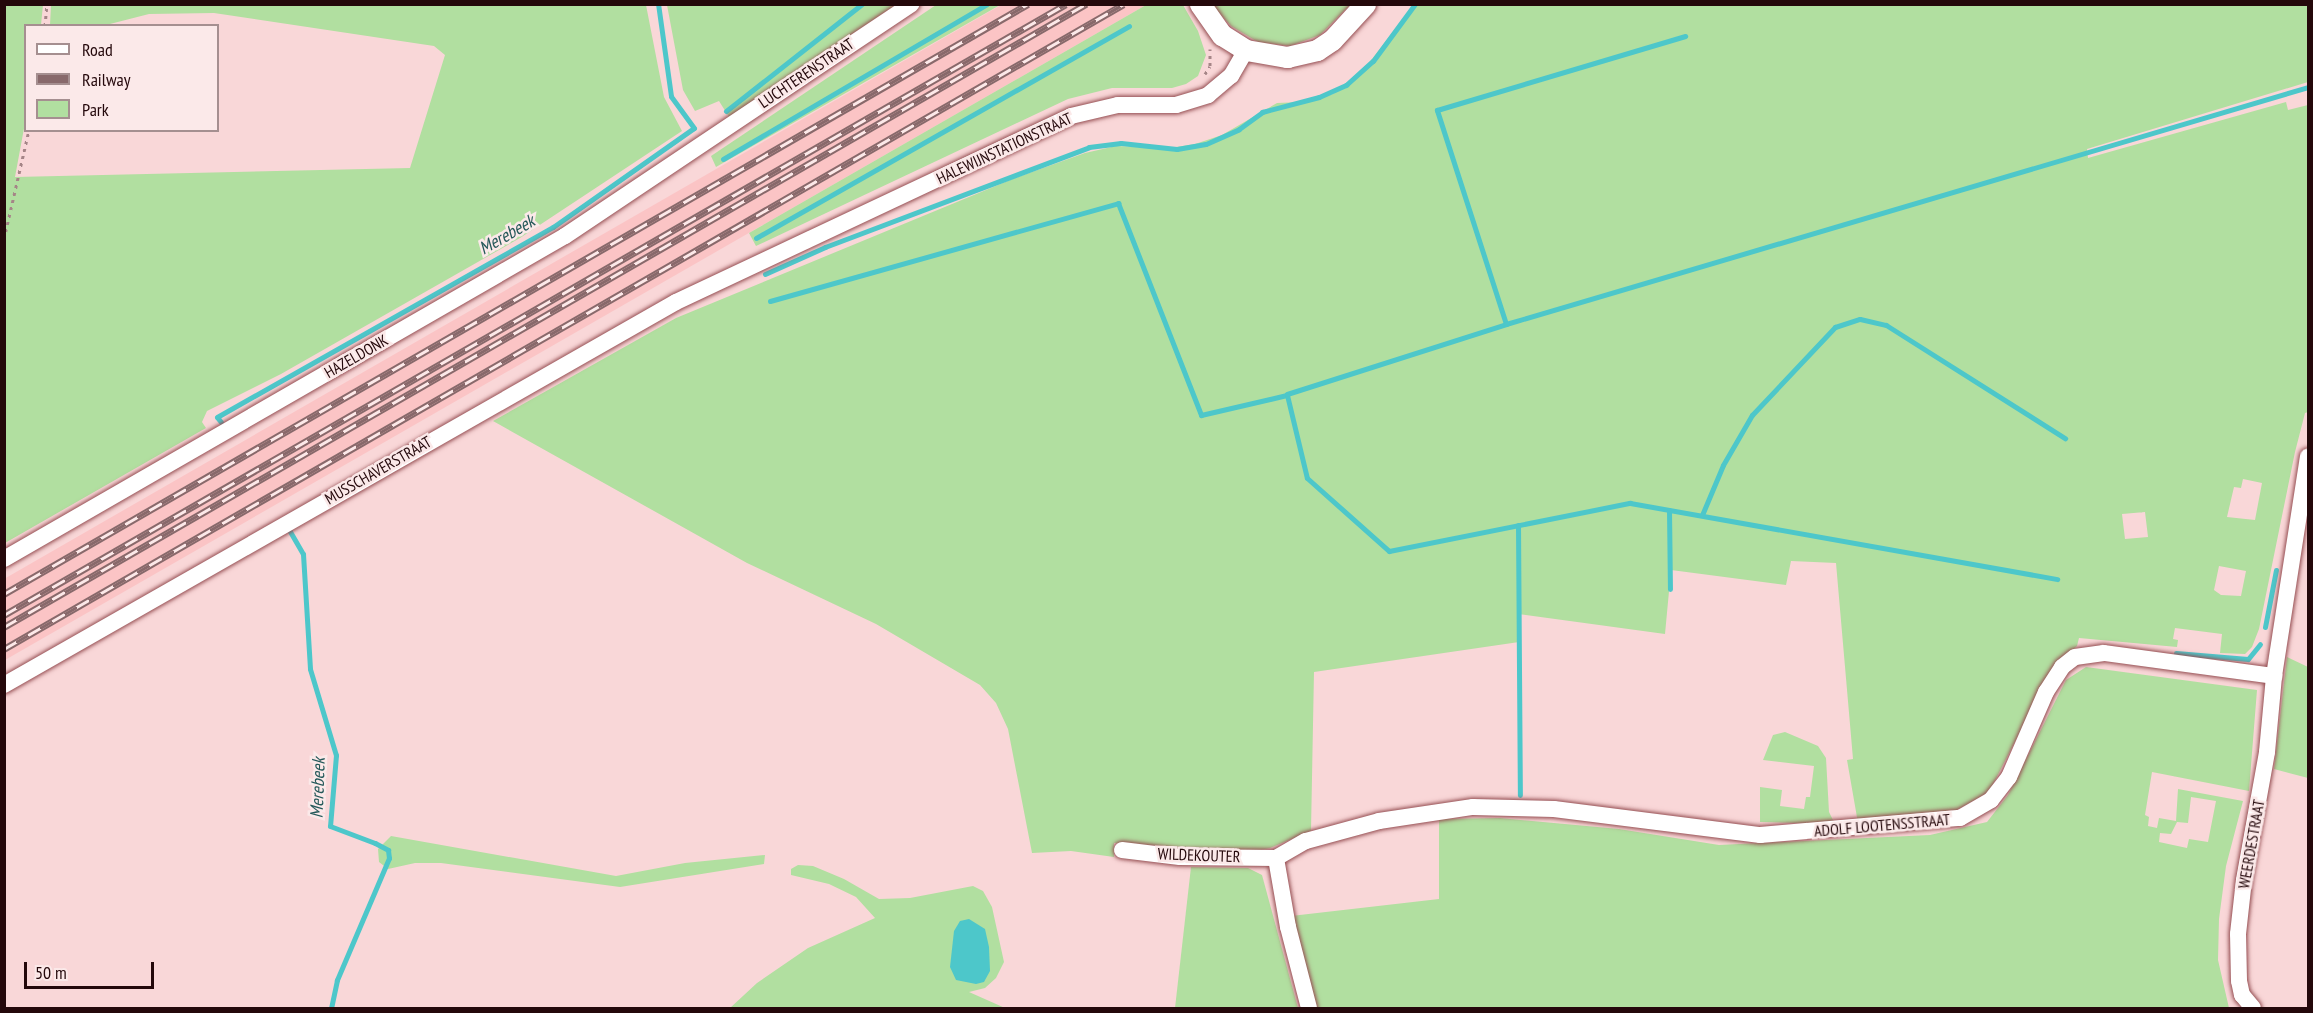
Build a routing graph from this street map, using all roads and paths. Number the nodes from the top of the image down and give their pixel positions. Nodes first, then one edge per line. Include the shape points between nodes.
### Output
1 (47, 4) edge
2 (911, 4) edge
3 (1200, 4) edge
4 (1365, 4) edge
5 (45, 24) edge
6 (1246, 50) junction
7 (29, 132) edge
8 (702, 144) joint
9 (4, 239) edge
10 (756, 264) joint
11 (2308, 457) edge
12 (4, 559) edge
13 (2274, 676) junction
14 (4, 684) edge
15 (1122, 850) dead end
16 (1276, 858) junction
17 (1309, 1008) edge
18 (2253, 1008) edge

1 - 5 path
2 - 8 street, LUCHTERENSTRAAT
3 - 6 street via 1222,35
4 - 6 street via 1332,40 1317,50 1287,57
6 - 10 street, HALEWIJNSTATIONSTRAAT via 1239,66 1208,95 1176,105 1118,105 1071,116
7 - 9 path
8 - 12 street, HAZELDONK via 565,236
10 - 14 street, MUSSCHAVERSTRAAT via 598,343
11 - 13 street
13 - 16 street, ADOLF LOOTENSSTRAAT via 2104,653 2075,657 2062,667 2046,692 2008,777 1991,800 1960,818 1760,835 1554,809 1473,807 1424,812 1326,835
13 - 18 street, WEERDESTRAAT via 2267,752 2238,934 2239,981 2242,995
15 - 16 street, WILDEKOUTER via 1180,857
16 - 17 street via 1288,927

